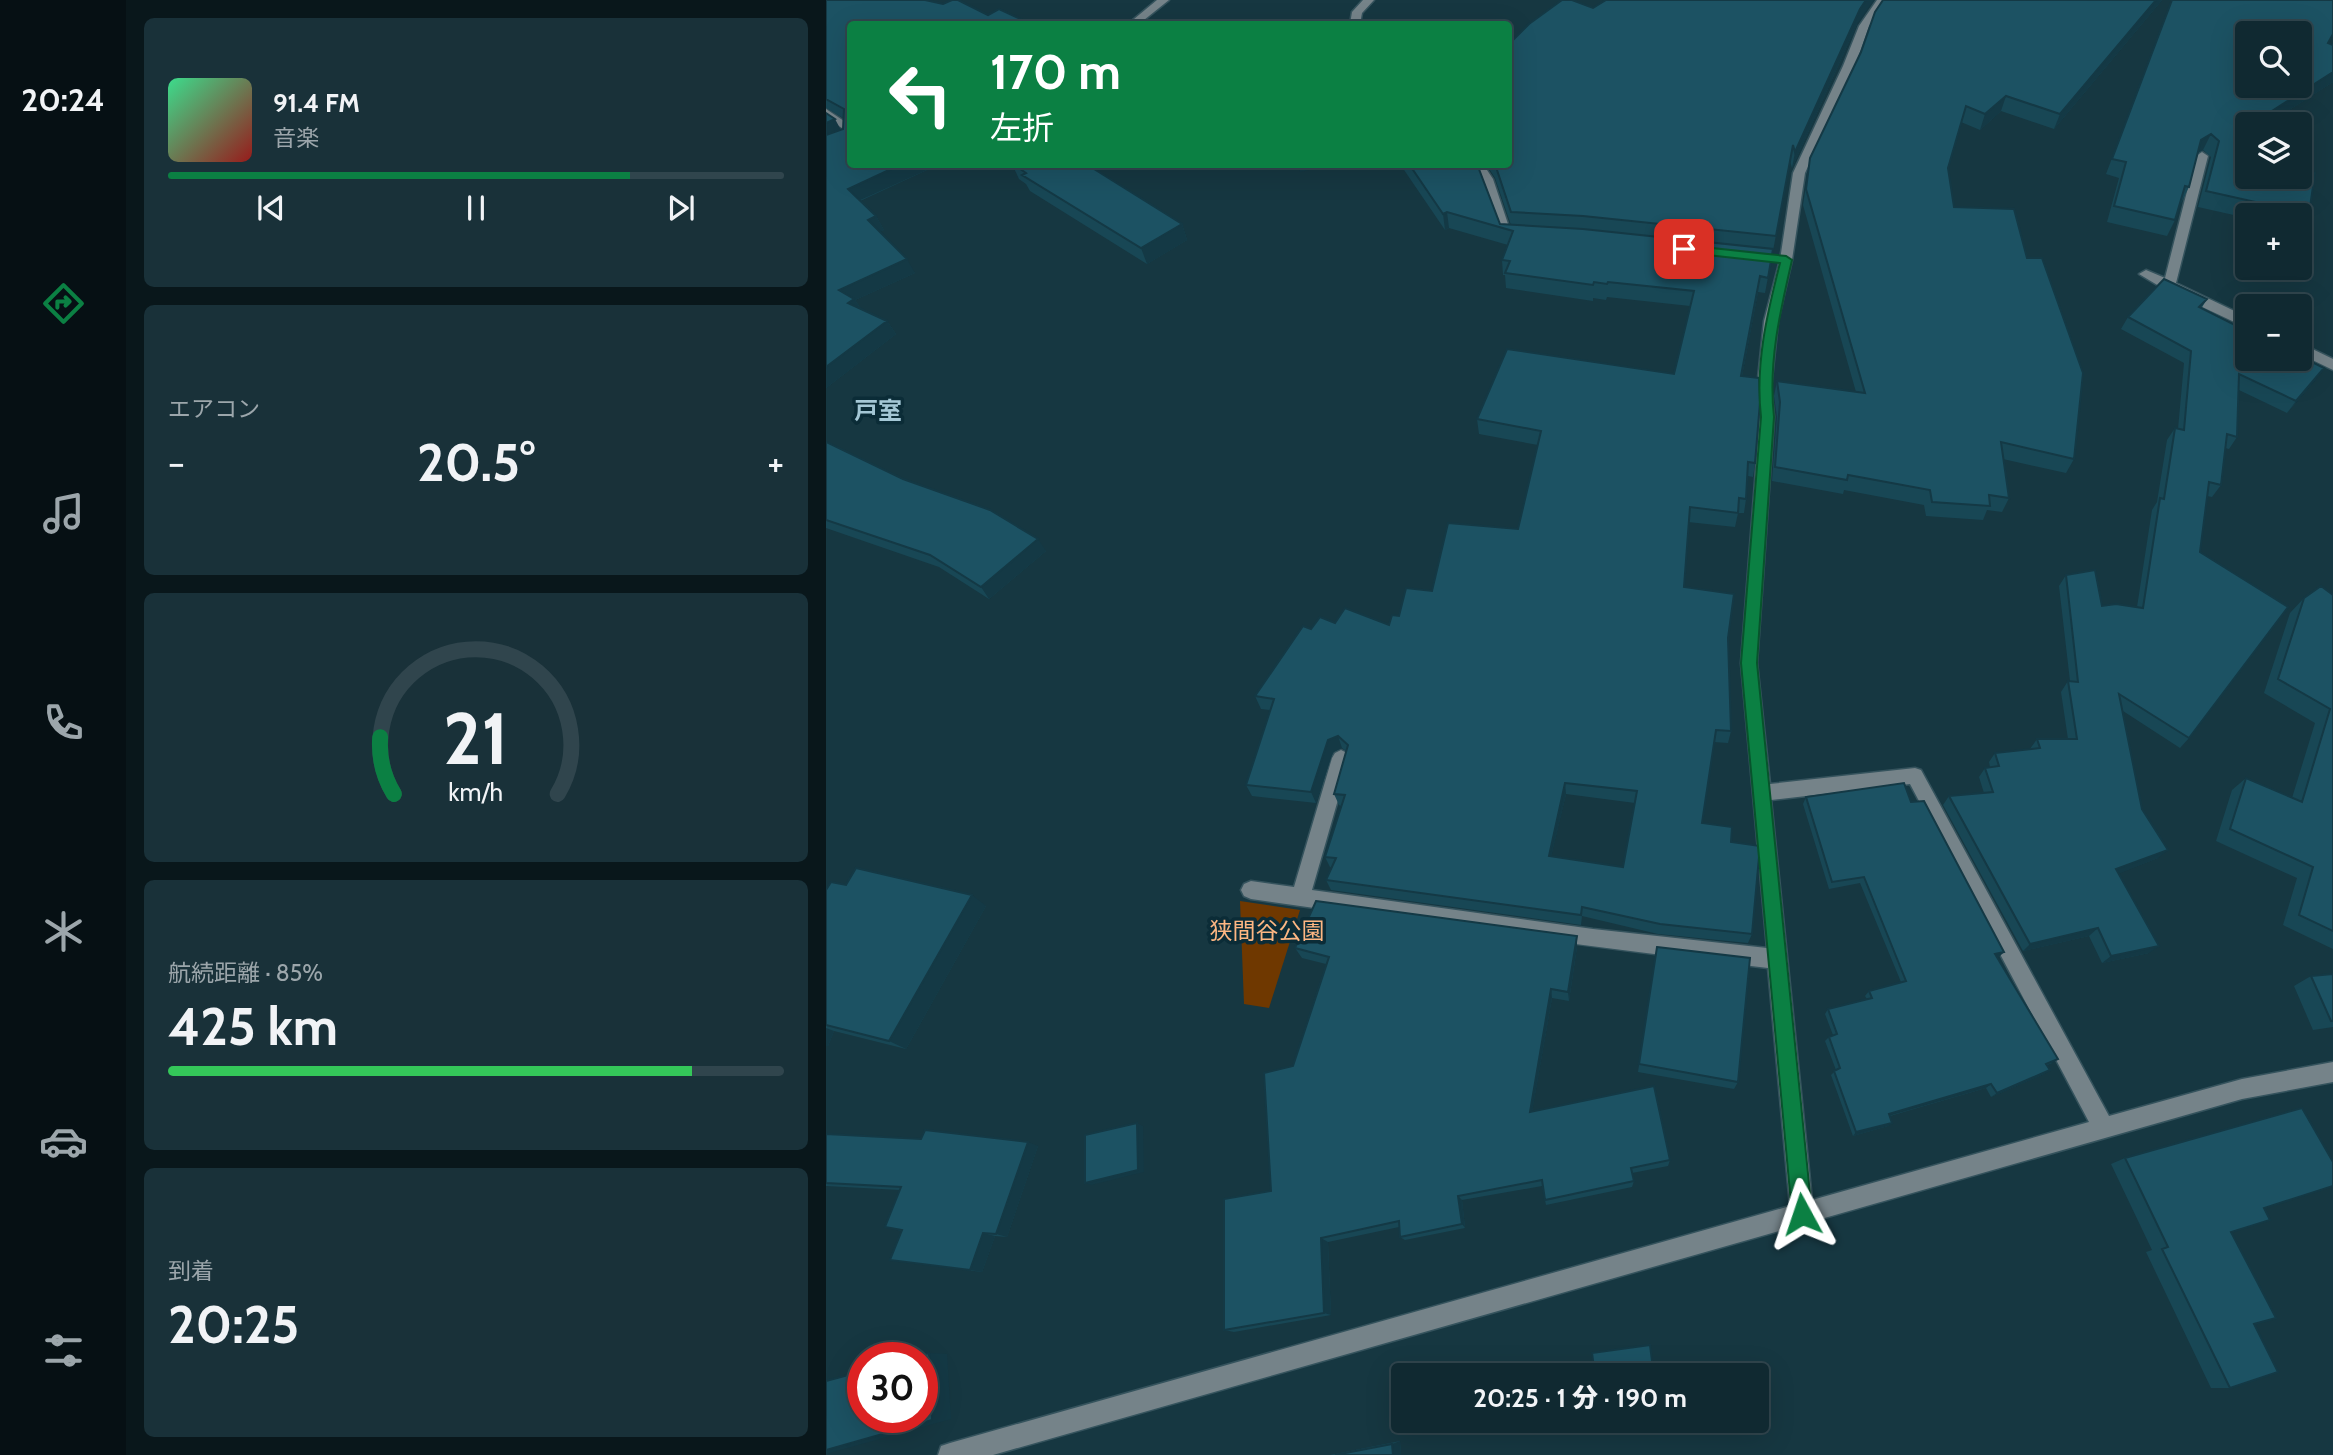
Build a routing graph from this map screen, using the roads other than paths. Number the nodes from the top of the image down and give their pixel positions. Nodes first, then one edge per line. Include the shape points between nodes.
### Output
1 (1164, 0) edge
2 (1369, 0) edge
3 (1882, 0) edge
4 (1137, 21) edge
5 (1356, 21) edge
6 (826, 112) edge
7 (847, 128) edge
8 (847, 137) edge
9 (838, 141) edge
10 (2202, 156) edge
11 (1479, 168) edge
12 (1531, 235) edge
13 (2146, 274) dead end
14 (2169, 286) junction
15 (2235, 317) edge
16 (2312, 354) edge
17 (2333, 365) edge
18 (1341, 758) edge
19 (1761, 793) junction
20 (1251, 890) dead end
21 (1300, 898) junction
22 (1777, 959) junction
23 (2333, 1072) edge
24 (2104, 1128) junction
25 (1802, 1214) junction
26 (950, 1455) edge

1 - 4 street
2 - 5 street via 1357,12
3 - 19 street via 1864,26 1799,173 1779,259 1764,388 1767,417 1749,663
6 - 7 street
8 - 9 street
10 - 14 street
11 - 12 street via 1505,234
13 - 14 street
14 - 15 street
16 - 17 street
18 - 21 street
19 - 22 street
19 - 24 street via 1915,776
20 - 21 street
21 - 22 street
22 - 25 street
23 - 24 street via 2242,1089
24 - 25 street
25 - 26 street

